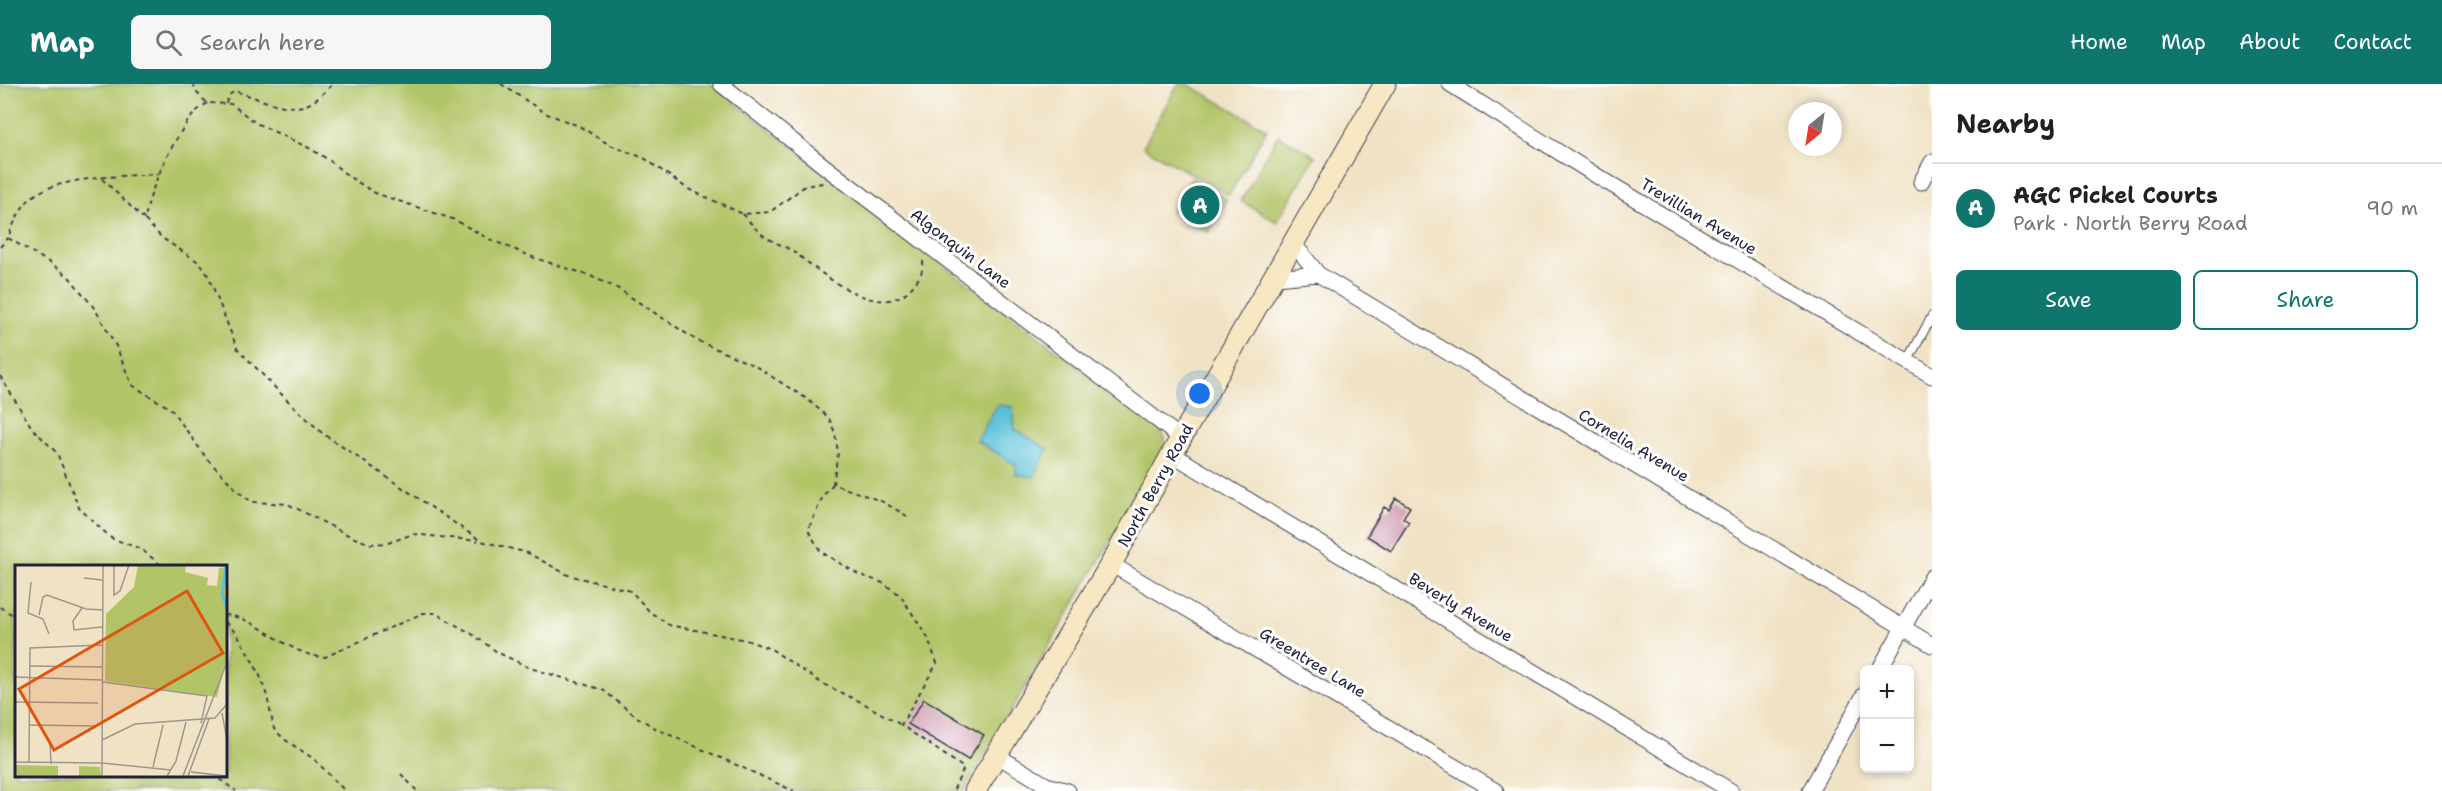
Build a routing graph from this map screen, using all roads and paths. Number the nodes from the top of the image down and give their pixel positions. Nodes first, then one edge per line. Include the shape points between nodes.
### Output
1 (193, 84) edge
2 (333, 84) edge
3 (501, 84) edge
4 (721, 84) edge
5 (1385, 84) edge
6 (1449, 84) edge
7 (207, 103) junction
8 (226, 103) junction
9 (1932, 162) edge
10 (160, 174) junction
11 (101, 178) junction
12 (1921, 182) dead end
13 (825, 183) dead end
14 (743, 214) junction
15 (145, 220) junction
16 (8, 238) junction
17 (1294, 243) junction
18 (0, 247) edge
19 (920, 255) dead end
20 (1318, 274) junction
21 (1275, 278) junction
22 (1932, 316) edge
23 (1907, 362) junction
24 (0, 376) edge
25 (1932, 376) edge
26 (1176, 446) junction
27 (833, 484) junction
28 (908, 516) dead end
29 (481, 541) junction
30 (1111, 564) junction
31 (161, 565) edge
32 (1932, 577) edge
33 (0, 607) edge
34 (226, 615) edge
35 (15, 616) edge
36 (226, 622) edge
37 (1903, 629) junction
38 (1932, 645) edge
39 (1881, 665) edge
40 (1860, 702) edge
41 (901, 725) junction
42 (996, 755) junction
43 (401, 774) dead end
44 (215, 776) edge
45 (236, 791) edge
46 (345, 791) edge
47 (417, 791) edge
48 (794, 791) edge
49 (953, 791) edge
50 (975, 791) edge
51 (1068, 791) edge
52 (1496, 791) edge
53 (1731, 791) edge
54 (1810, 791) edge

1 - 7 path
2 - 8 path via 314,101 301,106 235,91
3 - 14 path via 545,113 644,158 688,189
4 - 26 street, Algonquin Lane
5 - 17 main road, North Berry Road
6 - 23 street, Trevillian Avenue
7 - 8 path
7 - 10 path via 193,114
8 - 27 path via 256,123 309,148 375,193 455,220 535,258 588,274 617,288 696,340 755,366 829,418 838,453
9 - 12 street
10 - 11 path
10 - 15 path
11 - 15 path
11 - 16 path via 56,186 34,196 18,215
13 - 14 path via 805,186 770,212
14 - 19 path via 762,235 849,291 870,299 892,299 908,291 923,268
15 - 29 path via 162,238 200,263 237,348 293,406 322,433
16 - 18 path
16 - 29 path via 70,278 95,309 132,385 171,409 208,460 252,502 288,504 371,544 413,534
17 - 20 street, Cornelia Avenue
17 - 21 main road, North Berry Road
20 - 21 street
20 - 37 street, Cornelia Avenue
21 - 26 main road, North Berry Road
22 - 23 lane
23 - 25 street, Trevillian Avenue
24 - 31 path via 32,428 57,453 79,508 111,538 141,549
26 - 30 main road, North Berry Road
26 - 53 street, Beverly Avenue
27 - 28 path via 881,501
27 - 41 path via 823,496 808,530 813,542 833,561 883,583 900,595 937,658 931,676
29 - 41 path via 528,553 568,575 631,591 650,612 669,624 771,649 823,684
30 - 42 main road, North Berry Road
30 - 52 street, Greentree Lane
32 - 37 street
33 - 35 path
34 - 48 path via 248,621 309,654 325,657 423,613 435,613 497,652 530,668 603,690 657,729
36 - 46 path via 259,673 274,729 314,759
37 - 38 street, Cornelia Avenue
37 - 39 street
40 - 54 street
41 - 49 path via 964,768
42 - 50 main road, North Berry Road
42 - 51 street via 1046,785
43 - 47 path
44 - 45 path

